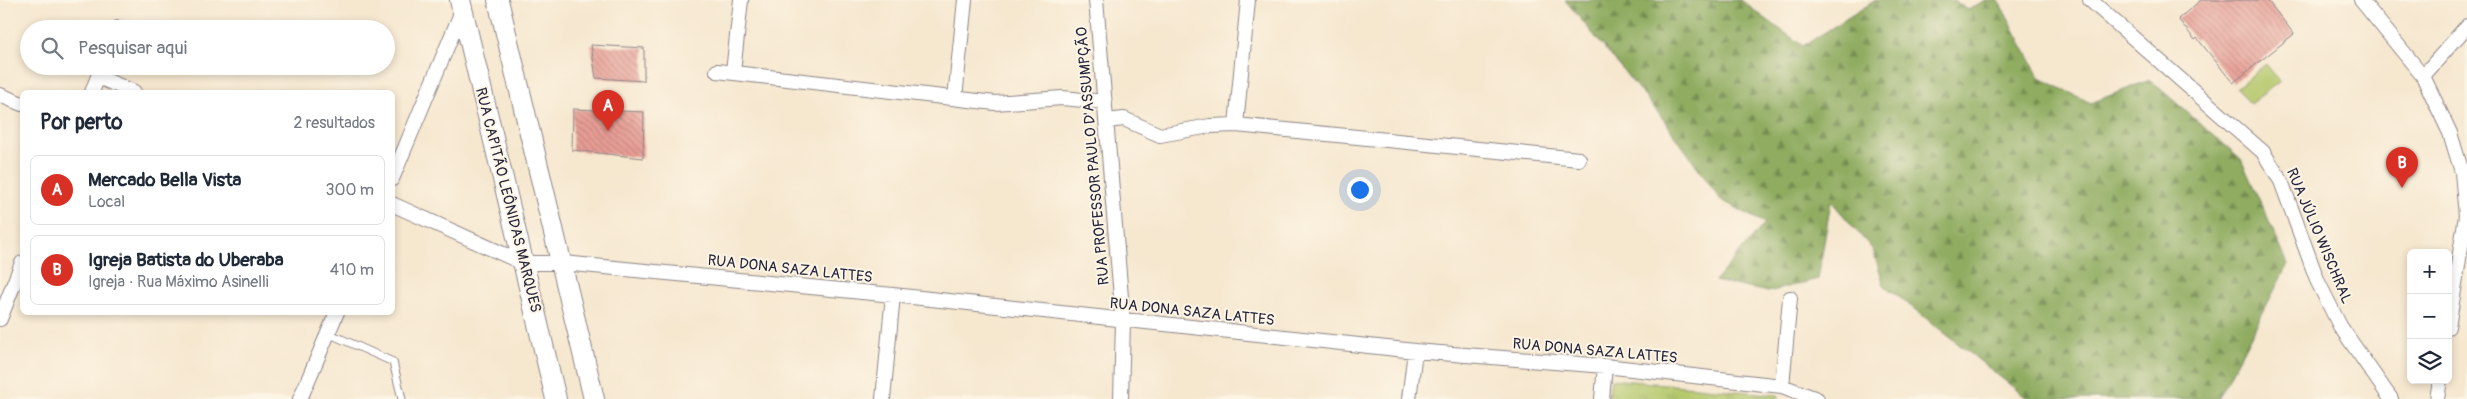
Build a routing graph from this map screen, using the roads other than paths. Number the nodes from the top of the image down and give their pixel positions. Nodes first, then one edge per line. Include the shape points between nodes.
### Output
1 (498, 0) edge
2 (741, 0) edge
3 (965, 0) edge
4 (1096, 0) edge
5 (1248, 0) edge
6 (2090, 0) edge
7 (2361, 0) edge
8 (461, 6) edge
9 (2467, 26) edge
10 (717, 70) dead end
11 (733, 72) junction
12 (99, 75) edge
13 (105, 75) edge
14 (2423, 76) junction
15 (93, 90) edge
16 (131, 90) edge
17 (0, 95) edge
18 (956, 98) junction
19 (1105, 102) junction
20 (20, 103) edge
21 (1106, 121) junction
22 (1236, 125) junction
23 (1579, 159) dead end
24 (395, 171) edge
25 (395, 205) edge
26 (523, 263) junction
27 (563, 263) junction
28 (20, 268) edge
29 (893, 295) junction
30 (1790, 298) dead end
31 (2452, 302) edge
32 (336, 315) edge
33 (0, 319) edge
34 (1123, 321) junction
35 (328, 333) junction
36 (1415, 352) junction
37 (1605, 366) junction
38 (2439, 384) edge
39 (1782, 386) junction
40 (1796, 394) edge
41 (300, 399) edge
42 (402, 399) edge
43 (556, 399) edge
44 (594, 399) edge
45 (883, 399) edge
46 (1121, 399) edge
47 (1409, 399) edge
48 (1602, 399) edge
49 (1816, 399) edge
50 (2391, 399) edge
51 (2437, 399) edge

1 - 27 main road
2 - 11 street
3 - 18 street
4 - 19 street, RUA PROFESSOR PAULO D'ASSUMPÇÃO
5 - 22 street
6 - 50 street, RUA JÚLIO WISCHRAL via 2263,152 2281,181 2318,282 2340,326
7 - 14 street
8 - 24 street
8 - 26 main road, RUA CAPITÃO LEÔNIDAS MARQUES
9 - 14 street
10 - 11 street
11 - 18 street
12 - 15 street
13 - 16 street
14 - 31 street via 2450,133 2462,172 2466,216
17 - 20 street
18 - 19 street via 1005,103 1062,98
19 - 21 street, RUA PROFESSOR PAULO D'ASSUMPÇÃO
21 - 22 street via 1124,119 1160,135
21 - 34 street, RUA PROFESSOR PAULO D'ASSUMPÇÃO
22 - 23 street
25 - 26 street
26 - 27 street, RUA DONA SAZA LATTES
26 - 43 main road, RUA CAPITÃO LEÔNIDAS MARQUES
27 - 29 street, RUA DONA SAZA LATTES
27 - 44 main road
28 - 33 street
29 - 34 street, RUA DONA SAZA LATTES
29 - 45 street
30 - 39 street
32 - 35 street
34 - 36 street, RUA DONA SAZA LATTES
34 - 46 street, RUA PROFESSOR PAULO D'ASSUMPÇÃO
35 - 41 street
35 - 42 lane via 394,362
36 - 37 street, RUA DONA SAZA LATTES
36 - 47 street
37 - 39 street, RUA DONA SAZA LATTES
37 - 48 street
38 - 51 street
39 - 40 street, RUA DONA SAZA LATTES
40 - 49 street, RUA DONA SAZA LATTES

